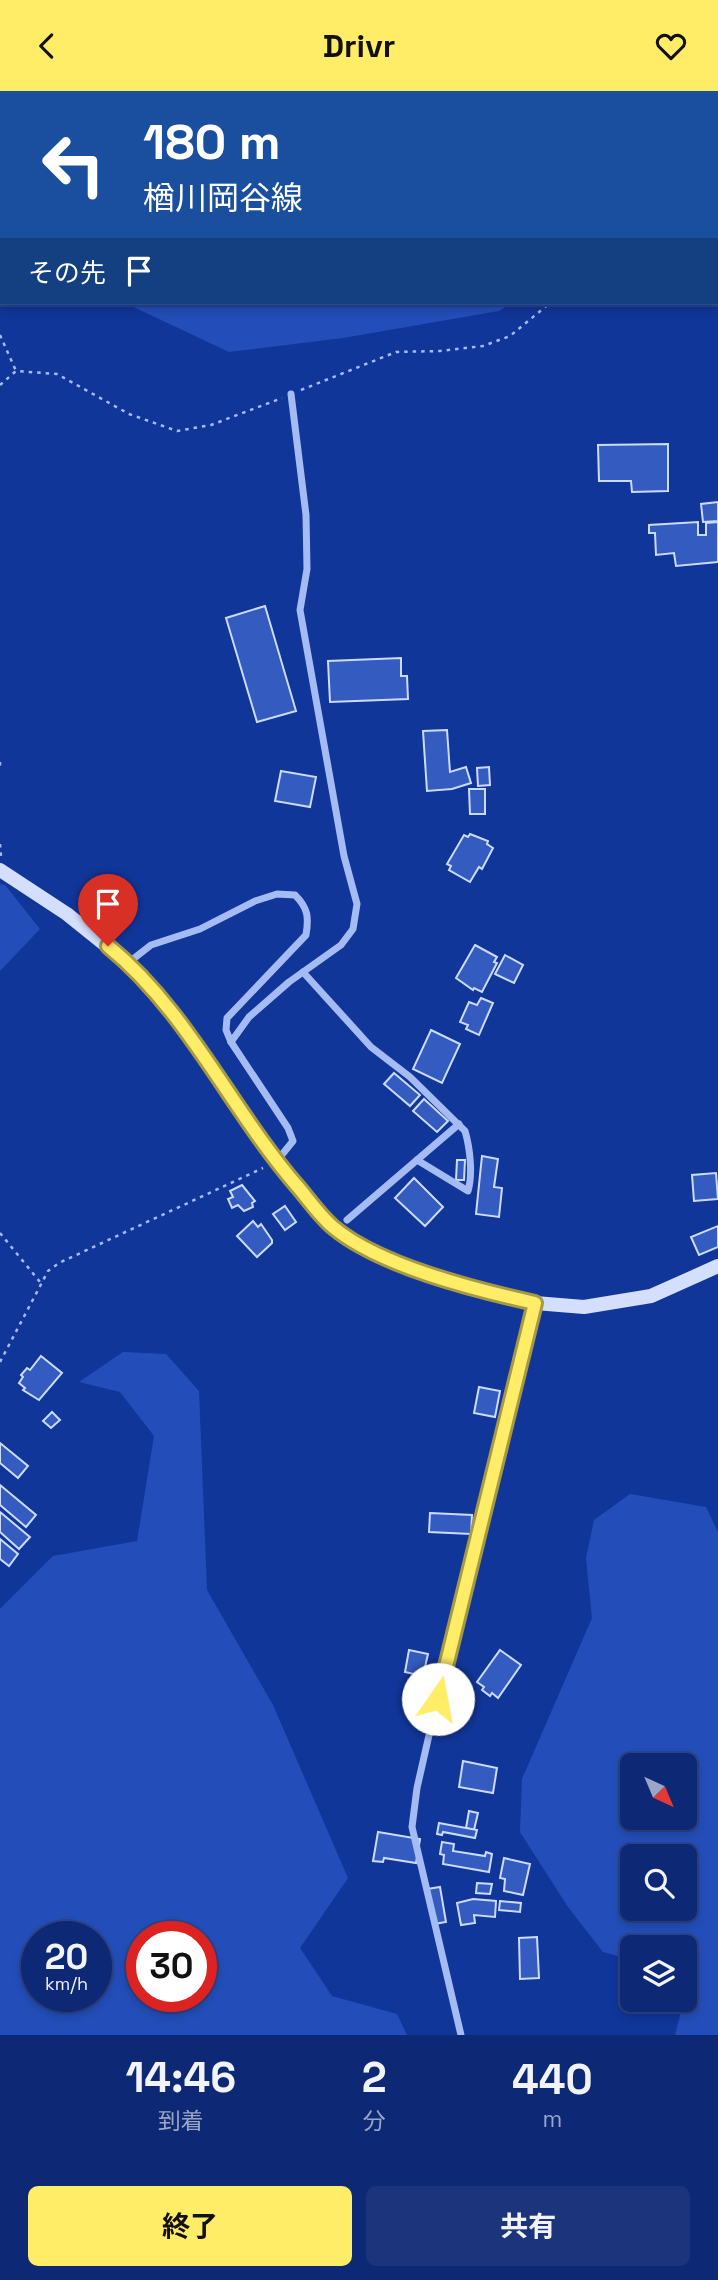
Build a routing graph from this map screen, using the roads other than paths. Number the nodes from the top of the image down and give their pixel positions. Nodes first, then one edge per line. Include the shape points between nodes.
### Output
1 (291, 394) road end
2 (0, 870) edge
3 (128, 963) junction
4 (303, 972) junction
5 (231, 1042) junction
6 (459, 1124) junction
7 (416, 1160) junction
8 (276, 1162) junction
9 (347, 1220) dead end
10 (718, 1266) edge
11 (535, 1303) junction
12 (461, 2035) edge

1 - 4 street via 306,515 307,569 300,610 344,856 358,904 353,929 341,944
2 - 3 main road via 67,914
3 - 5 street via 151,945 200,929 255,901 277,894 295,895 306,907 306,935 227,1018
3 - 8 main road via 181,1025
4 - 5 street via 249,1017
4 - 6 street via 371,1048 411,1077
5 - 8 street via 288,1128 293,1142
6 - 7 street
6 - 7 street via 468,1140 468,1191
7 - 9 street
8 - 11 main road via 332,1227 376,1254 425,1273
10 - 11 main road via 651,1296 584,1307
11 - 12 street via 447,1656 412,1826

